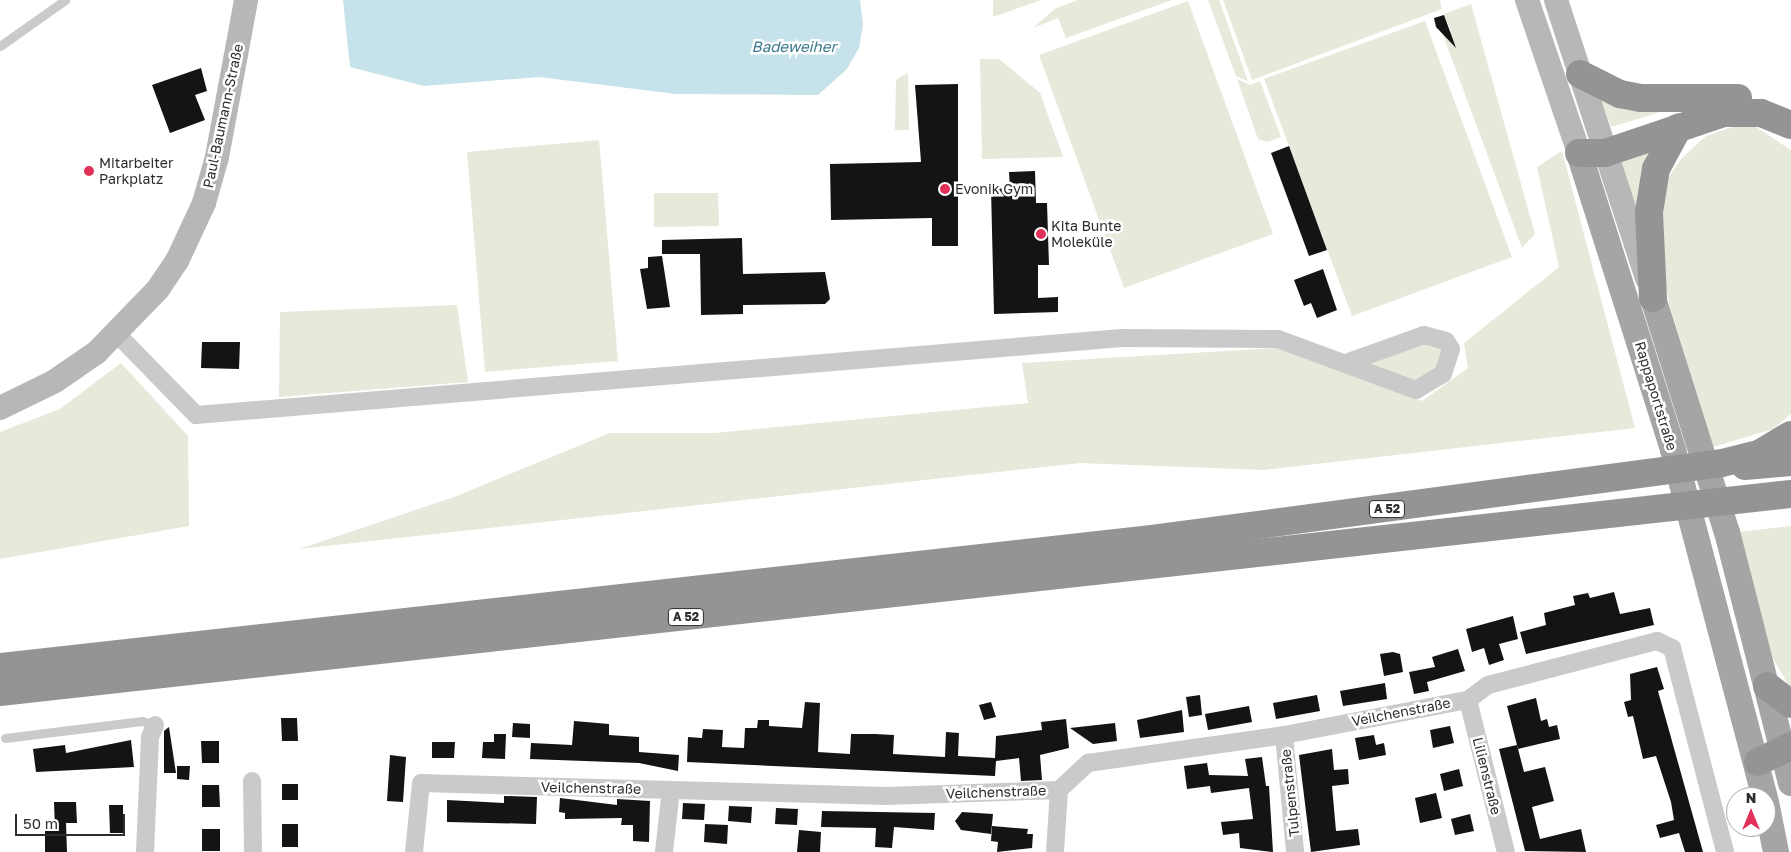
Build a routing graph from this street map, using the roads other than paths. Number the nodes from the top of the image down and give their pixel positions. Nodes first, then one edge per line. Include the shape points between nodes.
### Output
1 (65, 0) edge
2 (246, 0) edge
3 (1527, 0) edge
4 (1556, 0) edge
5 (0, 46) edge
6 (1580, 74) junction
7 (1721, 99) junction
8 (1791, 110) edge
9 (1791, 126) edge
10 (1678, 128) junction
11 (1595, 148) junction
12 (1654, 298) junction
13 (118, 335) junction
14 (1346, 363) junction
15 (0, 408) edge
16 (1791, 435) edge
17 (1791, 462) edge
18 (1622, 478) junction
19 (1791, 494) edge
20 (1738, 500) junction
21 (1791, 508) edge
22 (0, 667) edge
23 (1767, 686) junction
24 (0, 692) edge
25 (1468, 700) junction
26 (1791, 704) edge
27 (155, 725) joint
28 (1284, 735) junction
29 (5, 738) dead end
30 (1788, 761) edge
31 (1758, 762) junction
32 (252, 782) dead end
33 (1763, 787) edge
34 (671, 790) junction
35 (1060, 790) junction
36 (1773, 837) edge
37 (145, 852) edge
38 (253, 852) edge
39 (414, 852) edge
40 (664, 852) edge
41 (1055, 852) edge
42 (1295, 852) edge
43 (1506, 852) edge
44 (1725, 852) edge
45 (1776, 852) edge

1 - 5 lane
2 - 13 main road, Paul-Baumann-Straße via 224,128 204,203 177,261
3 - 11 main road, Rappaportstraße
4 - 6 main road, Rappaportstraße
6 - 7 highway via 1620,94 1641,98
6 - 11 main road, Rappaportstraße
7 - 8 highway via 1756,98
7 - 11 highway
9 - 10 highway via 1742,111
10 - 11 highway
10 - 12 highway via 1656,169 1649,212
11 - 12 main road, Rappaportstraße
11 - 31 main road, Rappaportstraße
12 - 23 main road, Rappaportstraße via 1703,448
13 - 14 street via 196,415 1122,338 1278,339
13 - 15 main road, Paul-Baumann-Straße via 55,381
14 - 14 street via 1424,335 1446,341 1452,349 1443,374 1416,390
16 - 18 highway via 1750,456
17 - 18 highway, A 52
18 - 22 highway, A 52 via 1152,539
19 - 20 highway, A 52
20 - 21 highway
20 - 24 highway, A 52
23 - 26 highway
23 - 30 main road, Rappaportstraße
25 - 28 street, Veilchenstraße
25 - 43 street, Lilienstraße
25 - 44 street, Veilchenstraße via 1488,685 1658,641 1672,648
27 - 29 lane via 142,721
27 - 37 street via 150,737
28 - 35 street, Veilchenstraße via 1088,763
28 - 42 street, Tulpenstraße
30 - 31 highway
31 - 33 main road, Rappaportstraße
32 - 38 street
34 - 35 street, Veilchenstraße via 886,796
34 - 39 street, Veilchenstraße via 421,783
34 - 40 street
35 - 41 street
36 - 45 main road

